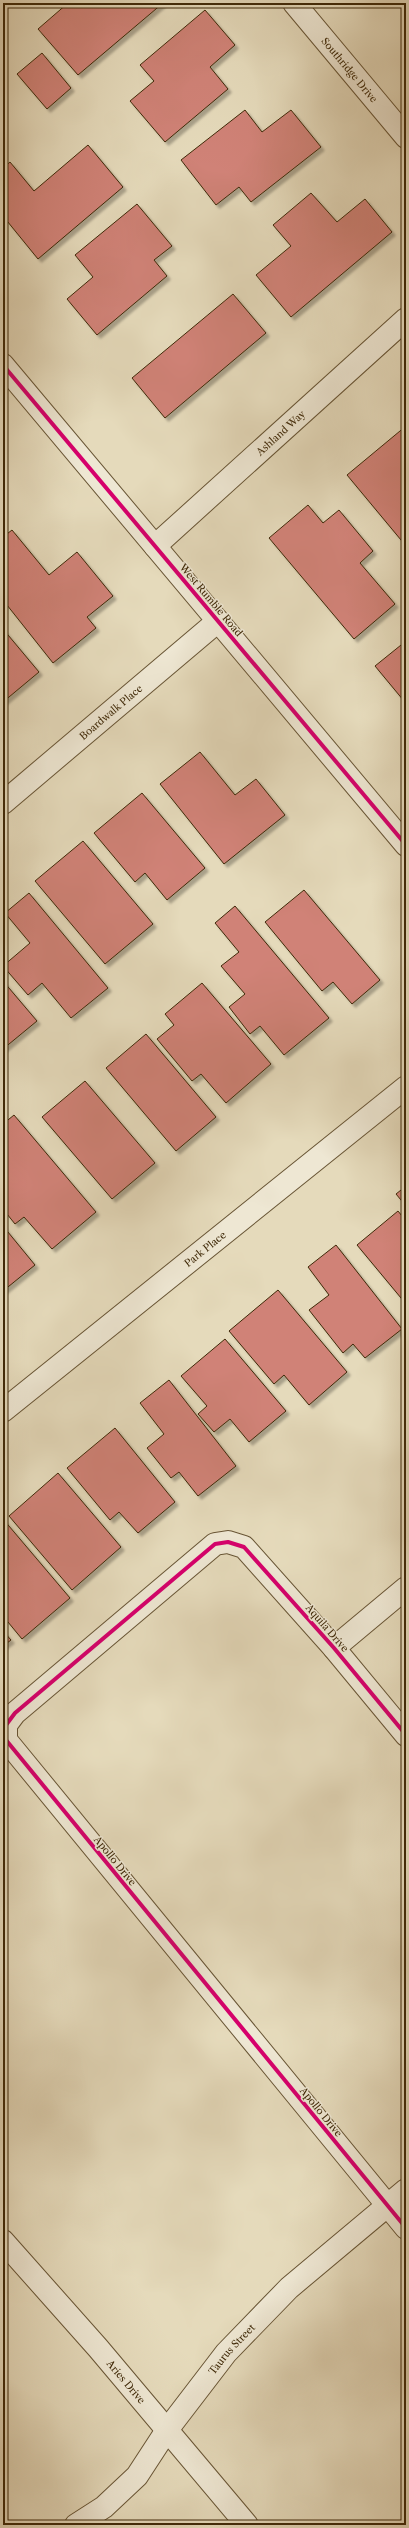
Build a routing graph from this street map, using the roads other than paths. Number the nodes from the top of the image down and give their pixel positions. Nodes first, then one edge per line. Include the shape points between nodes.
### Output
1 (294, 3) edge
2 (406, 137) edge
3 (406, 319) edge
4 (3, 365) edge
5 (155, 546) junction
6 (218, 621) junction
7 (3, 803) edge
8 (406, 845) edge
9 (406, 1087) edge
10 (3, 1411) edge
11 (228, 1542) joint
12 (406, 1588) edge
13 (334, 1648) junction
14 (406, 1734) edge
15 (406, 2190) edge
16 (387, 2206) junction
17 (406, 2228) edge
18 (3, 2240) edge
19 (167, 2430) junction
20 (76, 2525) edge
21 (247, 2525) edge

1 - 2 street, Southridge Drive
3 - 5 street, Ashland Way
4 - 5 street, West Rumble Road
5 - 6 street, West Rumble Road
6 - 7 street, Boardwalk Place
6 - 8 street, West Rumble Road
9 - 10 street, Park Place
11 - 13 street, Aquila Drive via 244,1548
11 - 16 street, Apollo Drive via 215,1544 14,1713 6,1725 6,1740
12 - 13 street
13 - 14 street, Aquila Drive
15 - 16 street, Taurus Street
16 - 17 street, Apollo Drive
16 - 19 street, Taurus Street via 289,2288 226,2353
18 - 19 street, Aries Drive
19 - 20 street, Taurus Street via 137,2476 104,2507
19 - 21 street, Aries Drive

